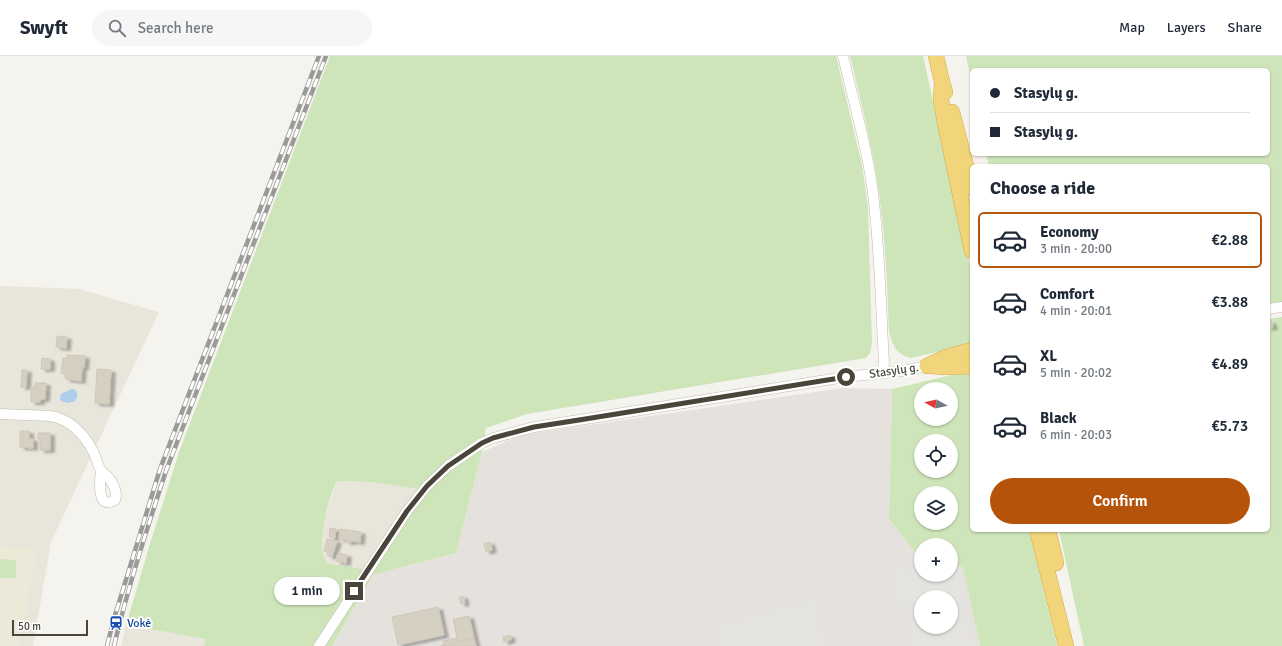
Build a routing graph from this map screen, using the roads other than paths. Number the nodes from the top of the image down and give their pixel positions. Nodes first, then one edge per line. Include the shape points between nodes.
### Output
1 (843, 56) edge
2 (936, 56) edge
3 (942, 82) junction
4 (970, 180) edge
5 (970, 242) edge
6 (1282, 307) edge
7 (1270, 310) edge
8 (970, 351) edge
9 (927, 366) junction
10 (970, 366) edge
11 (882, 373) junction
12 (0, 414) edge
13 (100, 470) dead end
14 (1038, 532) edge
15 (1048, 532) edge
16 (319, 646) edge
17 (1066, 646) edge
18 (1074, 646) edge

1 - 11 street via 874,201 884,363
2 - 3 highway
3 - 4 highway
3 - 5 highway via 941,100 945,123
6 - 7 street
8 - 9 highway
9 - 10 highway
9 - 11 street, Stasylų g.
11 - 16 street, Stasylų g. via 579,420 513,432 488,440 448,466 427,486 407,511
12 - 13 street via 51,416 67,421 86,439
14 - 17 highway
15 - 18 highway

